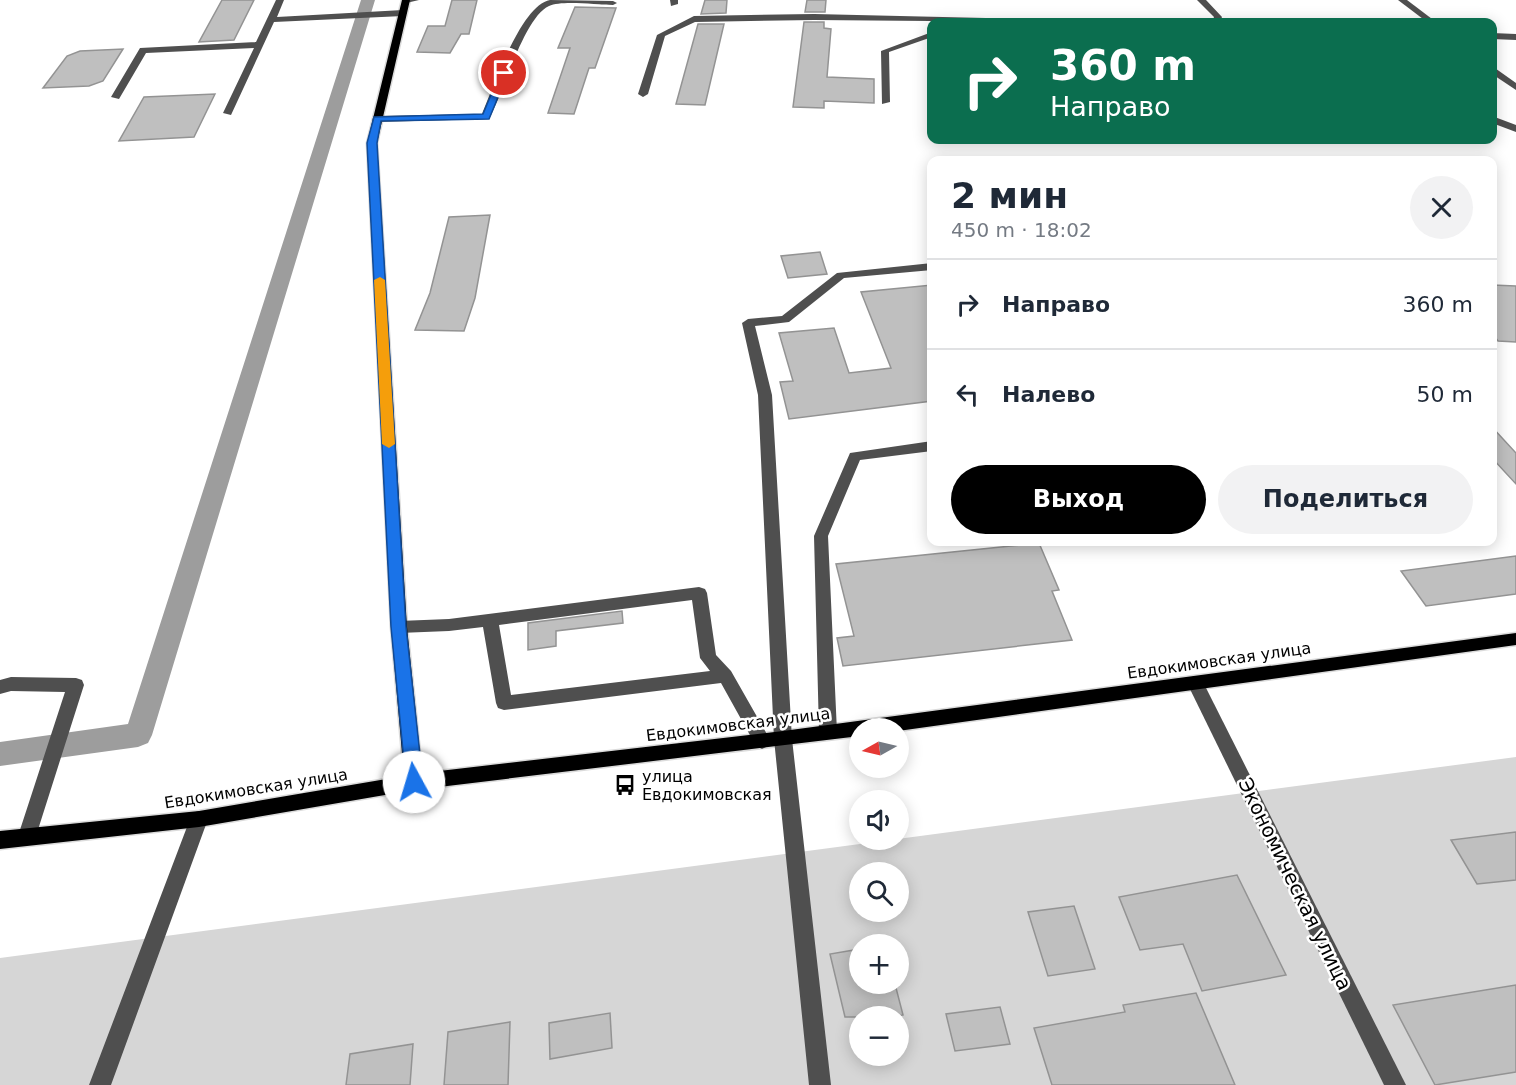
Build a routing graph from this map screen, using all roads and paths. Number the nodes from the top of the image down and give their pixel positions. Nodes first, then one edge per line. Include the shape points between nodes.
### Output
1 (280, 0) edge
2 (1201, 0) edge
3 (1402, 0) edge
4 (613, 3) dead end
5 (404, 6) edge
6 (1218, 18) edge
7 (1427, 18) edge
8 (272, 20) junction
9 (927, 21) edge
10 (927, 36) edge
11 (1497, 36) edge
12 (1516, 37) edge
13 (258, 45) junction
14 (1497, 73) edge
15 (1516, 87) edge
16 (643, 94) dead end
17 (116, 96) dead end
18 (885, 102) dead end
19 (228, 113) dead end
20 (377, 119) junction
21 (1497, 121) edge
22 (1516, 129) edge
23 (927, 266) edge
24 (927, 447) edge
25 (490, 620) junction
26 (399, 627) junction
27 (1516, 639) edge
28 (725, 676) junction
29 (1195, 683) junction
30 (0, 687) edge
31 (828, 732) junction
32 (783, 739) junction
33 (762, 741) junction
34 (414, 782) junction
35 (199, 819) junction
36 (27, 836) junction
37 (0, 840) edge
38 (100, 1085) edge
39 (820, 1085) edge
40 (1395, 1085) edge

1 - 8 street
2 - 6 street
3 - 7 street
4 - 20 street via 546,3 537,11 513,51 486,117
5 - 8 street via 336,17
5 - 20 main road
8 - 13 street
9 - 16 street via 814,17 694,20 661,35
10 - 18 street via 885,51
11 - 12 street
13 - 17 street via 143,50
13 - 19 street
14 - 15 street
20 - 26 main road via 372,143
21 - 22 street
23 - 32 street via 841,275 785,319 748,323 765,395
24 - 31 street via 855,456 820,536
25 - 26 street
25 - 28 street via 699,592 708,658
25 - 28 street via 504,703
26 - 34 main road
27 - 29 main road, Евдокимовская улица
28 - 33 street
29 - 31 main road, Евдокимовская улица
29 - 40 street, Экономическая улица
30 - 36 street via 76,685
31 - 32 main road, Евдокимовская улица
32 - 33 main road, Евдокимовская улица
32 - 39 street
33 - 34 main road, Евдокимовская улица
34 - 35 main road, Евдокимовская улица
35 - 36 main road, Евдокимовская улица
35 - 38 street
36 - 37 main road, Евдокимовская улица

